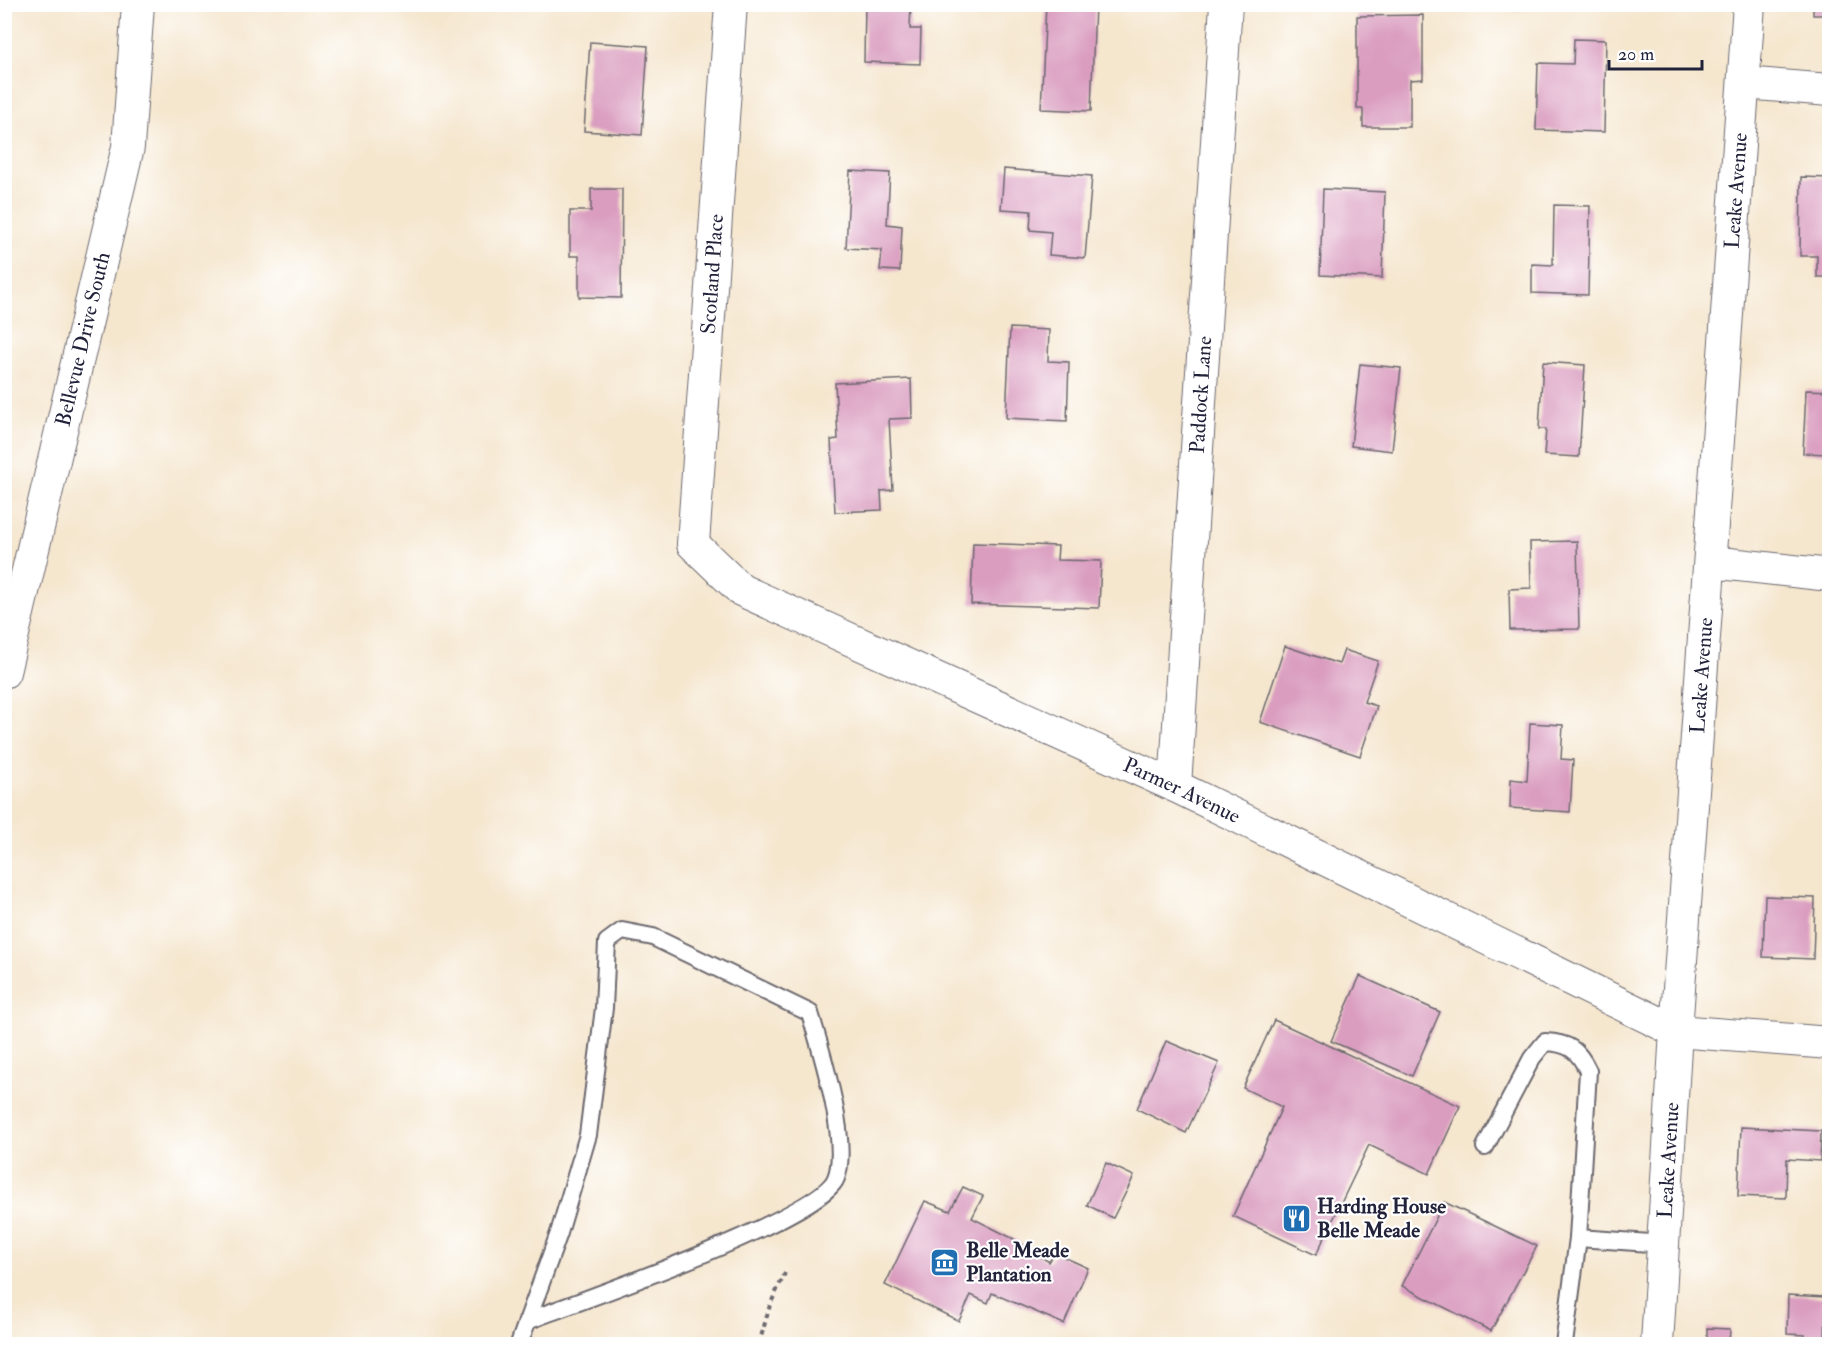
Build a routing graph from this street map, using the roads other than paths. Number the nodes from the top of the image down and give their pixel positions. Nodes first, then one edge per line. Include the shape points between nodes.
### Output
1 (138, 4) edge
2 (731, 4) edge
3 (1226, 4) edge
4 (1749, 4) edge
5 (1744, 83) junction
6 (1830, 90) edge
7 (693, 544) joint
8 (1711, 562) junction
9 (1830, 575) edge
10 (4, 672) edge
11 (1176, 786) junction
12 (1676, 1030) junction
13 (1830, 1044) edge
14 (1485, 1147) dead end
15 (1578, 1238) junction
16 (1665, 1245) junction
17 (527, 1321) junction
18 (519, 1344) edge
19 (1564, 1344) edge
20 (1657, 1344) edge

1 - 10 street, Bellevue Drive South via 128,147
2 - 7 street, Scotland Place
3 - 11 street, Paddock Lane
4 - 5 street, Leake Avenue
5 - 6 street
5 - 8 street, Leake Avenue
7 - 11 street, Parmer Avenue via 741,590
8 - 9 street
8 - 12 street, Leake Avenue
11 - 12 street, Parmer Avenue
12 - 13 street
12 - 16 street, Leake Avenue
14 - 15 lane via 1545,1042 1564,1043 1582,1059 1588,1071
15 - 16 lane
15 - 19 lane
16 - 20 street, Leake Avenue
17 - 17 lane via 588,1135 604,1008 607,942 622,931 653,937 810,1013 841,1145 836,1180 813,1202 750,1235
17 - 18 lane

